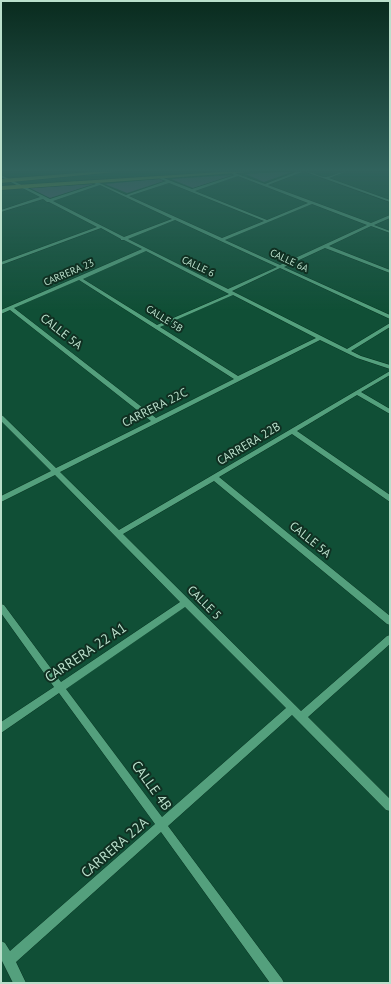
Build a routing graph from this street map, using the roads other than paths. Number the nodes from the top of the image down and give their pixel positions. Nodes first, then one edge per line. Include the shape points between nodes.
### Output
1 (82, 218) edge
2 (263, 218) edge
3 (273, 218) edge
4 (352, 218) edge
5 (386, 218) edge
6 (174, 219) joint
7 (268, 220) junction
8 (370, 225) junction
9 (100, 227) junction
10 (390, 232) edge
11 (123, 239) junction
12 (221, 240) junction
13 (325, 246) junction
14 (145, 250) junction
15 (1, 264) edge
16 (280, 267) junction
17 (390, 272) edge
18 (80, 278) junction
19 (230, 292) junction
20 (11, 308) junction
21 (1, 312) edge
22 (390, 317) edge
23 (390, 325) edge
24 (157, 327) junction
25 (319, 338) junction
26 (347, 351) junction
27 (390, 368) edge
28 (390, 373) edge
29 (237, 378) junction
30 (358, 393) junction
31 (390, 412) edge
32 (1, 417) edge
33 (154, 420) junction
34 (292, 431) junction
35 (55, 471) junction
36 (215, 478) junction
37 (1, 499) edge
38 (390, 499) edge
39 (118, 534) junction
40 (186, 602) junction
41 (1, 607) edge
42 (390, 621) edge
43 (390, 638) edge
44 (61, 687) junction
45 (292, 709) junction
46 (301, 717) junction
47 (1, 728) edge
48 (390, 806) edge
49 (162, 825) junction
50 (1, 947) edge
51 (8, 961) junction
52 (20, 983) edge
53 (278, 983) edge

1 - 9 street, CALLE 6
2 - 7 street
3 - 7 street
4 - 8 street
5 - 8 street
6 - 11 street
6 - 12 street, CALLE 6A
7 - 12 street
8 - 10 street
8 - 13 street
9 - 11 street, CALLE 6
9 - 15 street
11 - 14 street, CALLE 6
12 - 16 street, CALLE 6A
13 - 16 street
13 - 17 street
14 - 18 street, CARRERA 23
14 - 19 street, CALLE 6
16 - 19 street
16 - 22 street, CALLE 6A
18 - 20 street, CARRERA 23
18 - 24 street, CALLE 5B
19 - 24 street
19 - 25 street, CALLE 6
20 - 21 street, CARRERA 23
20 - 33 street, CALLE 5A
23 - 26 street
24 - 29 street, CALLE 5B
25 - 26 street, CALLE 6
25 - 29 street, CARRERA 22C
26 - 27 street, CALLE 6
28 - 30 street, CARRERA 22B
29 - 33 street, CARRERA 22C
30 - 31 street
30 - 34 street, CARRERA 22B
32 - 35 street, CALLE 5
33 - 35 street, CARRERA 22C
34 - 36 street, CARRERA 22B
34 - 38 street
35 - 37 street, CARRERA 22C
35 - 39 street, CALLE 5
36 - 39 street, CARRERA 22B
36 - 42 street, CALLE 5A
39 - 40 street, CALLE 5
40 - 44 street, CARRERA 22 A1
40 - 45 street, CALLE 5
41 - 44 street, CALLE 4B
43 - 46 street
44 - 47 street, CARRERA 22 A1
44 - 49 street, CALLE 4B
45 - 46 street, CALLE 5
45 - 49 street, CARRERA 22A
46 - 48 street, CALLE 5
49 - 51 street, CARRERA 22A
49 - 53 street, CALLE 4B
50 - 51 street
51 - 52 street

